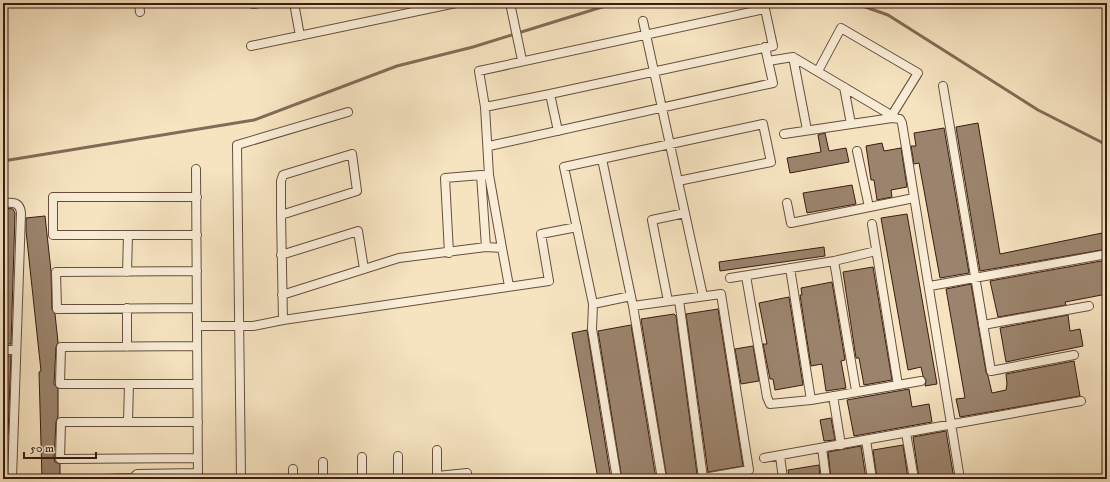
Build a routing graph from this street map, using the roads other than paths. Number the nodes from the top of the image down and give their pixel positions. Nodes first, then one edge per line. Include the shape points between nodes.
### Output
1 (139, 3) edge
2 (294, 3) edge
3 (456, 3) edge
4 (510, 3) edge
5 (140, 12) dead end
6 (643, 21) dead end
7 (646, 35) junction
8 (300, 36) junction
9 (251, 46) dead end
10 (765, 47) junction
11 (793, 57) junction
12 (522, 60) junction
13 (768, 61) junction
14 (654, 71) junction
15 (818, 71) junction
16 (943, 86) dead end
17 (844, 87) junction
18 (550, 94) junction
19 (485, 107) junction
20 (662, 108) junction
21 (348, 112) dead end
22 (894, 117) junction
23 (851, 124) junction
24 (807, 130) junction
25 (558, 131) junction
26 (784, 134) dead end
27 (670, 144) junction
28 (489, 146) junction
29 (857, 151) dead end
30 (602, 159) junction
31 (196, 169) dead end
32 (485, 175) junction
33 (678, 182) junction
34 (197, 197) junction
35 (914, 198) junction
36 (3, 203) edge
37 (787, 203) dead end
38 (868, 207) junction
39 (685, 213) junction
40 (281, 215) junction
41 (872, 224) dead end
42 (577, 227) junction
43 (128, 235) junction
44 (197, 235) junction
45 (486, 247) junction
46 (502, 248) junction
47 (876, 251) junction
48 (449, 252) junction
49 (1107, 254) edge
50 (281, 255) junction
51 (834, 261) junction
52 (790, 268) junction
53 (364, 269) junction
54 (197, 271) junction
55 (127, 272) junction
56 (746, 276) junction
57 (730, 278) dead end
58 (976, 278) junction
59 (509, 286) junction
60 (930, 286) junction
61 (282, 295) junction
62 (630, 296) junction
63 (703, 296) junction
64 (679, 300) junction
65 (668, 301) junction
66 (594, 304) junction
67 (633, 306) junction
68 (1089, 306) dead end
69 (128, 308) junction
70 (197, 308) junction
71 (283, 320) junction
72 (240, 325) junction
73 (983, 325) junction
74 (197, 326) junction
75 (127, 346) junction
76 (197, 346) junction
77 (3, 350) edge
78 (15, 350) junction
79 (1074, 355) dead end
80 (921, 381) dead end
81 (128, 384) junction
82 (197, 384) junction
83 (898, 385) junction
84 (856, 391) junction
85 (833, 396) junction
86 (811, 400) junction
87 (1081, 400) dead end
88 (128, 421) junction
89 (198, 422) junction
90 (951, 425) junction
91 (906, 433) junction
92 (866, 440) junction
93 (841, 445) junction
94 (822, 448) junction
95 (438, 450) dead end
96 (398, 456) dead end
97 (780, 456) junction
98 (362, 457) dead end
99 (198, 458) junction
100 (764, 458) dead end
101 (323, 462) dead end
102 (293, 469) dead end
103 (468, 473) dead end
104 (198, 476) edge
105 (437, 477) edge
106 (12, 479) edge
107 (104, 479) edge
108 (132, 479) edge
109 (241, 479) edge
110 (293, 479) edge
111 (323, 479) edge
112 (362, 479) edge
113 (398, 479) edge
114 (617, 479) edge
115 (662, 479) edge
116 (701, 479) edge
117 (783, 479) edge
118 (826, 479) edge
119 (872, 479) edge
120 (914, 479) edge
121 (960, 479) edge

1 - 5 street
2 - 8 street
3 - 8 street
4 - 12 street
6 - 7 street
7 - 10 street via 765,9 773,46
7 - 12 street
7 - 14 street
8 - 9 street
10 - 13 street
10 - 14 street
11 - 13 street
11 - 15 street
11 - 24 street
12 - 19 street via 479,70
13 - 20 street via 773,83
14 - 18 street
14 - 20 street
15 - 17 street
15 - 22 street via 841,28 918,73
16 - 58 street
17 - 22 street
17 - 23 street
18 - 19 street
18 - 25 street
19 - 28 street
20 - 25 street
20 - 27 street
21 - 72 street via 237,145
22 - 23 street
22 - 35 street via 902,123 904,130
23 - 24 street
24 - 26 street
25 - 28 street
27 - 30 street
27 - 33 street
27 - 33 street via 763,124 771,162
28 - 32 street
29 - 38 street
30 - 42 street via 564,167
30 - 62 street
31 - 34 street
32 - 45 street
32 - 46 street
32 - 48 street via 445,178
33 - 39 street
34 - 43 street via 53,197 53,234
34 - 44 street
35 - 38 street
35 - 60 street
36 - 78 street via 16,203 21,208
37 - 38 street via 791,223
39 - 63 street
39 - 65 street via 652,220
40 - 40 street via 356,191 352,154 283,175
40 - 50 street
41 - 47 street
42 - 59 street via 541,234 549,281
42 - 66 street
43 - 44 street
43 - 55 street
44 - 54 street
45 - 46 street
45 - 48 street
46 - 59 street
47 - 51 street
47 - 83 street
48 - 53 street via 399,258
49 - 58 street
50 - 53 street via 358,231
50 - 61 street
51 - 52 street
51 - 84 street
52 - 56 street
52 - 86 street
53 - 61 street
54 - 55 street
54 - 70 street
55 - 69 street via 56,272 57,309
56 - 57 street
56 - 86 street via 767,400 773,404
58 - 60 street
58 - 73 street
59 - 71 street
60 - 90 street
61 - 71 street
62 - 66 street
62 - 67 street
63 - 64 street
63 - 116 street via 721,294 749,470
64 - 65 street
64 - 116 street
65 - 67 street
66 - 114 street via 592,329
67 - 115 street
68 - 73 street
69 - 70 street
69 - 75 street
70 - 74 street
71 - 72 street via 253,326
72 - 74 street
72 - 109 street
73 - 79 street via 991,371
74 - 76 street
75 - 76 street
75 - 81 street via 60,347 60,384
76 - 82 street
77 - 78 street
78 - 106 street
80 - 83 street
81 - 82 street
81 - 88 street
82 - 89 street
83 - 84 street
84 - 85 street
85 - 86 street
85 - 93 street
87 - 90 street
88 - 89 street
88 - 99 street via 61,422 60,459
89 - 99 street
90 - 91 street
90 - 121 street
91 - 92 street
91 - 120 street
92 - 93 street
92 - 119 street
93 - 94 street
94 - 97 street
94 - 118 street
95 - 105 street
96 - 113 street
97 - 100 street
97 - 117 street
98 - 112 street
99 - 104 street
101 - 111 street
102 - 110 street
103 - 105 street
104 - 108 street via 137,474
107 - 108 street

